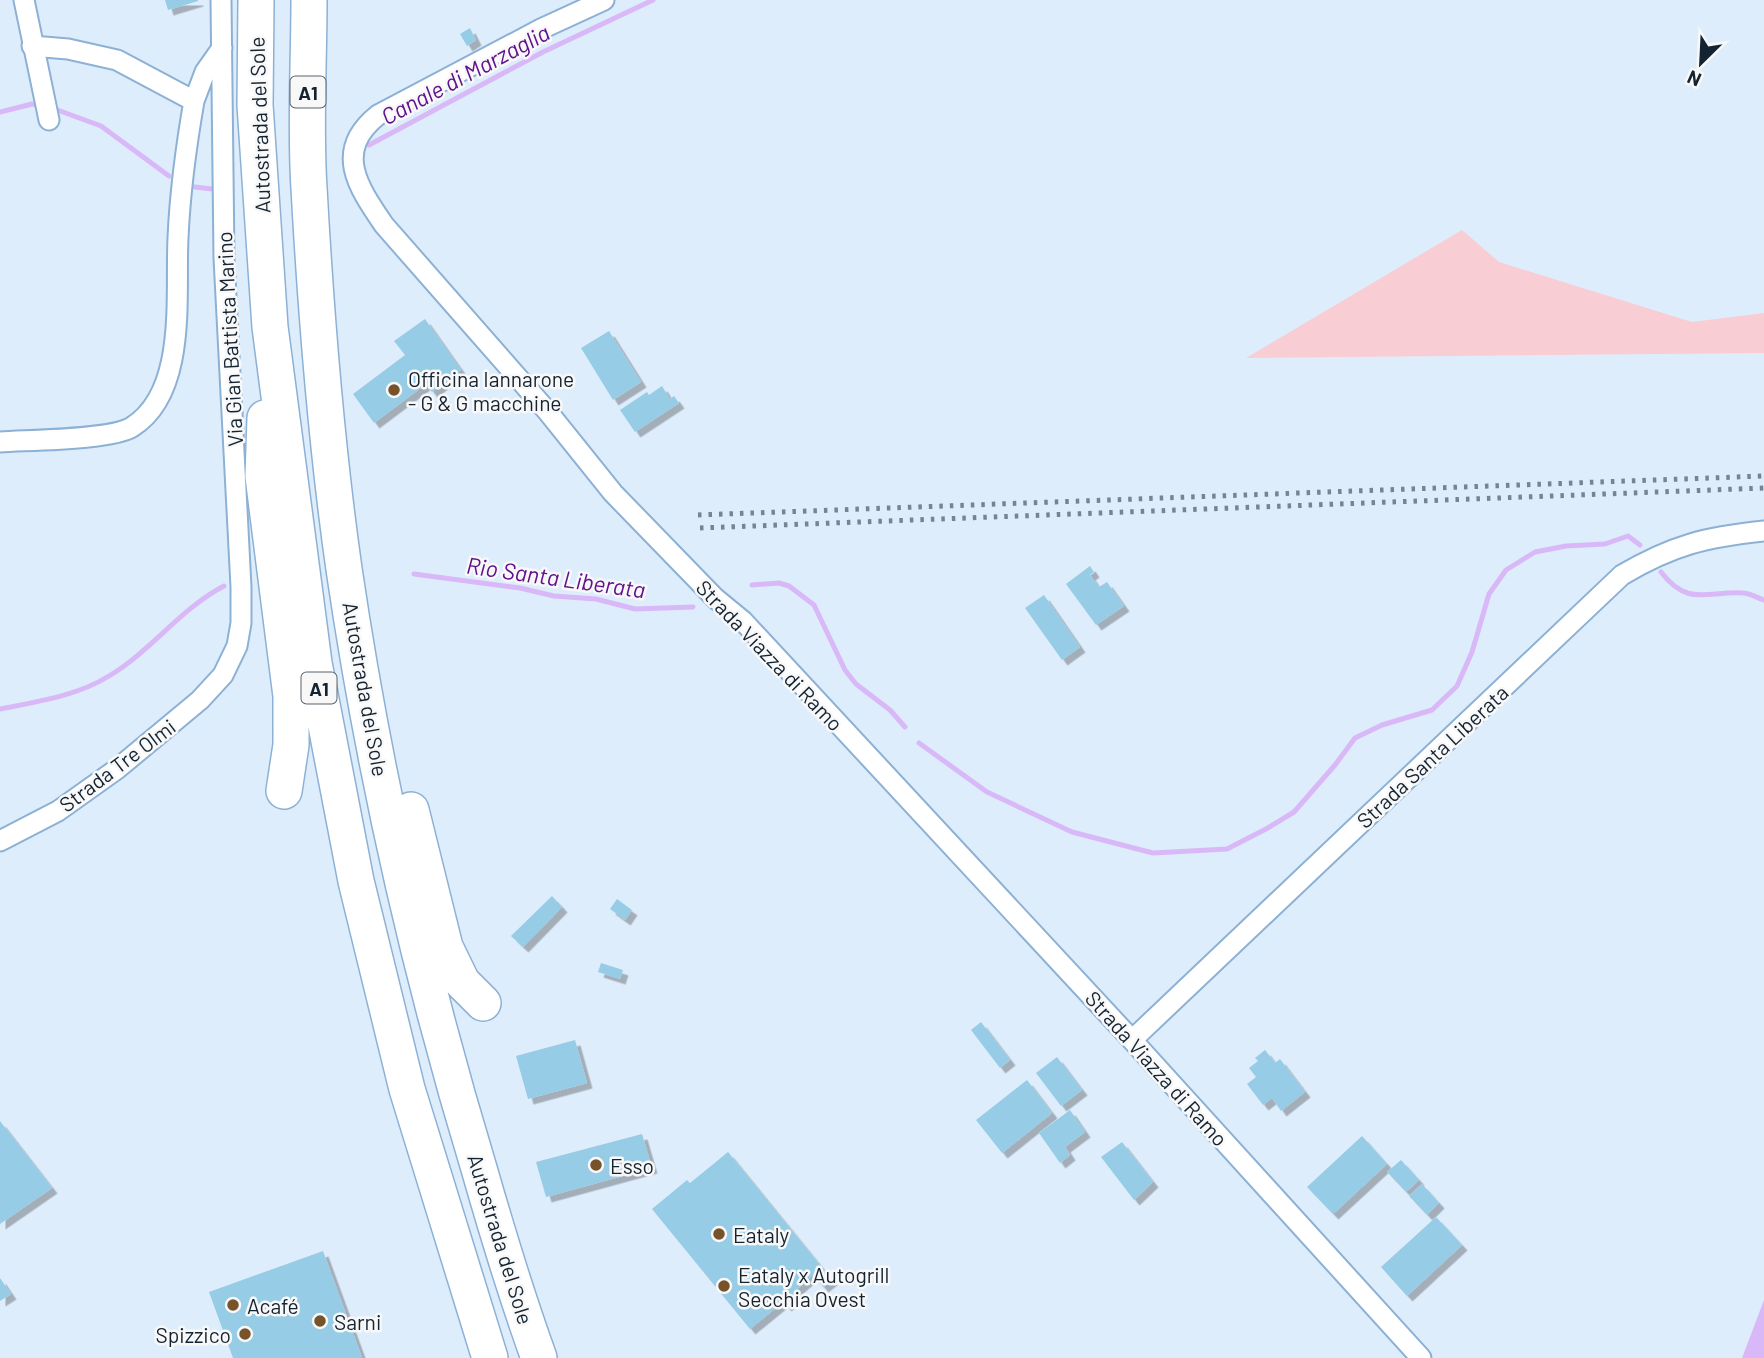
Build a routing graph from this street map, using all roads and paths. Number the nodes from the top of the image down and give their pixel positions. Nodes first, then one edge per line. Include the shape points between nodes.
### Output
1 (23, 0) edge
2 (221, 0) edge
3 (256, 0) edge
4 (309, 0) edge
5 (604, 0) edge
6 (32, 46) junction
7 (222, 48) junction
8 (194, 101) junction
9 (49, 120) dead end
10 (270, 327) junction
11 (0, 442) edge
12 (1764, 531) edge
13 (223, 675) joint
14 (369, 718) junction
15 (284, 791) dead end
16 (0, 841) edge
17 (483, 1003) dead end
18 (1132, 1040) junction
19 (490, 1358) edge
20 (539, 1358) edge
21 (1422, 1358) edge

1 - 6 street
2 - 7 street, Via Gian Battista Marino
3 - 10 highway, Autostrada del Sole / A1 via 255,105
4 - 14 highway, Autostrada del Sole / A1 via 308,184 325,408 344,567
5 - 18 street, Strada Viazza di Ramo via 541,29 364,126 353,156 354,175 364,195 384,225 613,493 743,621
6 - 8 street via 68,48 117,60
6 - 9 street
7 - 8 street via 205,72
7 - 13 street, Via Gian Battista Marino via 224,258 241,587 237,646
8 - 11 street via 183,164 178,326 165,384 150,410 131,428 100,436
10 - 15 highway via 263,476 291,696 291,745
10 - 19 highway, Autostrada del Sole / A1 via 314,663 356,881 407,1089
12 - 18 street, Strada Santa Liberata via 1697,540 1622,575
13 - 16 street, Strada Tre Olmi via 117,769 58,811
14 - 17 highway via 413,813 445,947 462,982
14 - 20 highway, Autostrada del Sole / A1 via 450,1073
18 - 21 street, Strada Viazza di Ramo

